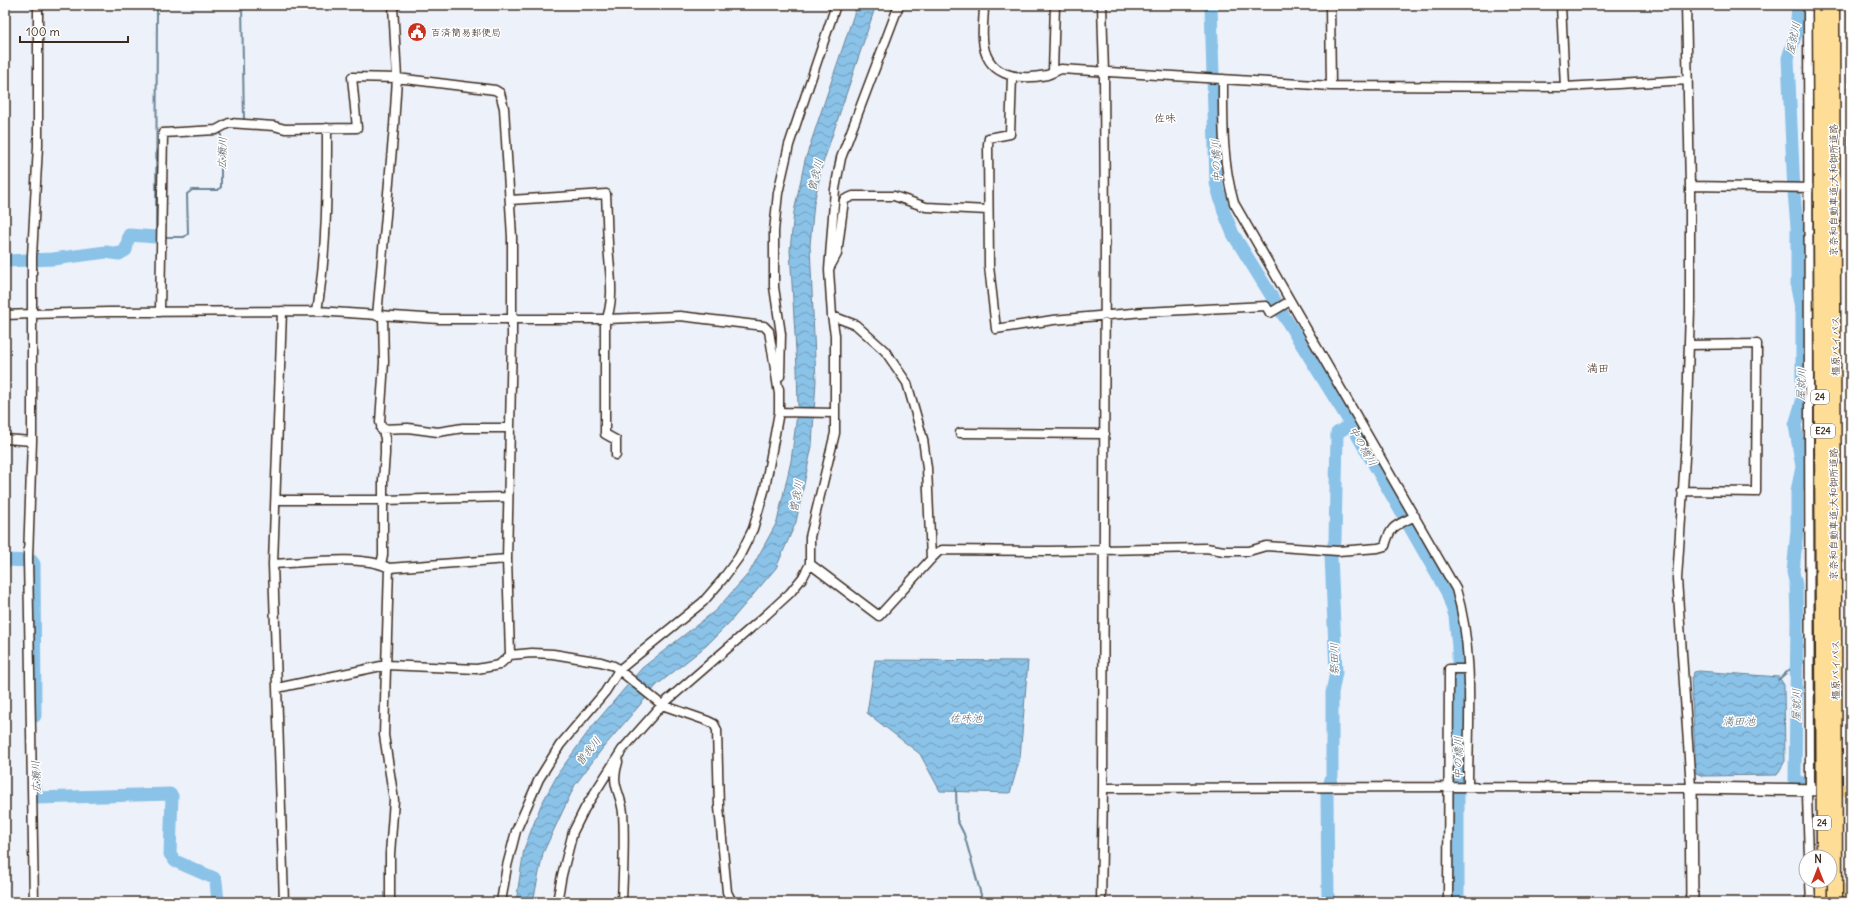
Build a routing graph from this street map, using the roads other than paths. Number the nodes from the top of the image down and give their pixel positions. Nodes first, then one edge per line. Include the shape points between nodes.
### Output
1 (38, 5) edge
2 (393, 5) edge
3 (836, 5) edge
4 (898, 5) edge
5 (984, 5) edge
6 (1055, 5) edge
7 (1102, 5) edge
8 (1330, 5) edge
9 (1561, 5) edge
10 (1686, 5) edge
11 (1808, 5) edge
12 (1819, 5) edge
13 (1833, 5) edge
14 (1844, 5) edge
15 (1053, 72) junction
16 (1104, 73) junction
17 (1012, 77) junction
18 (397, 78) junction
19 (1223, 79) junction
20 (1688, 80) junction
21 (1332, 86) junction
22 (1565, 87) junction
23 (326, 128) junction
24 (1690, 186) junction
25 (1814, 188) junction
26 (1843, 188) edge
27 (510, 200) junction
28 (988, 210) junction
29 (829, 270) junction
30 (1290, 301) junction
31 (282, 311) junction
32 (318, 311) junction
33 (160, 312) junction
34 (32, 314) junction
35 (5, 315) edge
36 (380, 316) junction
37 (832, 316) junction
38 (1105, 316) junction
39 (512, 318) junction
40 (607, 320) junction
41 (1689, 346) junction
42 (779, 394) junction
43 (782, 412) junction
44 (832, 413) junction
45 (509, 428) junction
46 (382, 429) junction
47 (960, 433) dead end
48 (1105, 434) junction
49 (5, 439) edge
50 (32, 441) junction
51 (616, 455) dead end
52 (1682, 491) junction
53 (507, 498) junction
54 (276, 500) junction
55 (383, 500) junction
56 (1415, 517) junction
57 (1104, 550) junction
58 (507, 559) junction
59 (931, 559) junction
60 (273, 564) junction
61 (381, 564) junction
62 (810, 564) junction
63 (389, 568) junction
64 (510, 655) junction
65 (386, 665) junction
66 (1467, 669) junction
67 (622, 672) junction
68 (277, 688) junction
69 (660, 704) junction
70 (622, 750) junction
71 (1450, 787) junction
72 (1467, 787) junction
73 (1103, 788) junction
74 (1692, 788) junction
75 (1832, 790) edge
76 (1809, 849) edge
77 (1823, 849) edge
78 (1824, 849) edge
79 (1810, 889) edge
80 (1823, 889) edge
81 (1839, 898) edge
82 (34, 902) edge
83 (284, 902) edge
84 (390, 902) edge
85 (501, 902) edge
86 (557, 902) edge
87 (622, 902) edge
88 (732, 902) edge
89 (1101, 902) edge
90 (1448, 902) edge
91 (1692, 902) edge
92 (1811, 902) edge
93 (1823, 902) edge

1 - 34 street via 38,146
2 - 18 street
3 - 42 street via 790,145 778,193 774,231 774,287 781,334
4 - 29 street via 841,158 835,189
5 - 17 street via 983,40 988,56 998,71
6 - 15 street
7 - 16 street
8 - 21 street
9 - 22 street
10 - 20 street
11 - 25 street
12 - 25 highway, 橿原バイパス / 24
12 - 77 highway, 京奈和自動車道;大和御所道路 / E24, bridge
13 - 26 highway, 橿原バイパス / 24
13 - 81 highway, 京奈和自動車道;大和御所道路 / E24, bridge
14 - 26 street
15 - 16 street via 1067,70
15 - 17 street
16 - 19 street
16 - 38 street
17 - 28 street via 1010,134 988,138
18 - 23 street via 352,77 357,128
18 - 27 street via 500,92 504,108
18 - 36 street
19 - 21 street
19 - 30 street via 1222,132 1228,182 1234,203
20 - 22 street
20 - 24 street
21 - 22 street
23 - 32 street via 323,275
23 - 33 street via 285,129 229,123 216,130 163,132
24 - 25 street
24 - 41 street
25 - 26 street
25 - 75 highway, 橿原バイパス / 24
26 - 75 highway, 橿原バイパス / 24
27 - 39 street
27 - 40 street via 606,194 611,273
28 - 29 street via 926,206 894,196 853,196 844,200 837,254
28 - 38 street via 996,328
29 - 37 street
30 - 38 street via 1272,312 1266,306
30 - 56 street
31 - 32 street
31 - 33 street
31 - 54 street
32 - 36 street
33 - 34 street
34 - 35 street
34 - 50 street
36 - 39 street via 439,319
36 - 46 street via 384,362 380,422
37 - 44 street via 835,335
37 - 59 street via 856,325 885,352 907,384 923,439 927,468
38 - 48 street
39 - 40 street
39 - 45 street
40 - 42 street via 680,316 764,326 769,331
40 - 51 street via 605,434 616,440
41 - 52 street
41 - 52 street via 1757,344 1756,492
42 - 43 street
43 - 44 street
43 - 67 street via 759,510 739,557 703,602
44 - 62 street via 835,433 810,537
45 - 46 street via 463,428 438,432 408,428
45 - 53 street
46 - 55 street via 385,438
47 - 48 street
48 - 57 street
49 - 50 street
50 - 82 street via 28,558
52 - 74 street via 1677,579
53 - 55 street
53 - 58 street
54 - 55 street
54 - 60 street
55 - 61 street
56 - 57 street via 1393,527 1385,546 1378,548 1338,551 1266,546 1248,551 1206,548
56 - 66 street via 1456,589 1464,627
57 - 59 street via 942,550
57 - 73 street
58 - 63 street
58 - 64 street
59 - 62 street via 879,616
60 - 61 street via 346,560
60 - 68 street
61 - 63 street
62 - 69 street via 803,577 785,597
63 - 65 street
64 - 65 street via 499,665 477,670
64 - 67 street via 553,654 601,662
65 - 68 street
65 - 84 street via 384,735 394,800
66 - 71 street via 1449,669
66 - 72 street
67 - 69 street
67 - 85 street via 560,745 539,779 516,832
68 - 83 street
69 - 70 street
69 - 88 street via 708,721 714,724 717,730 719,807 727,892
70 - 86 street via 585,808 573,832
70 - 87 street via 614,778 623,814
71 - 72 street
71 - 73 street
71 - 90 street
72 - 74 street
73 - 89 street
74 - 75 street
74 - 91 street
75 - 76 street via 1807,795
75 - 78 highway, 橿原バイパス / 24
75 - 81 highway, 橿原バイパス / 24 via 1840,826
79 - 92 street
80 - 93 highway

